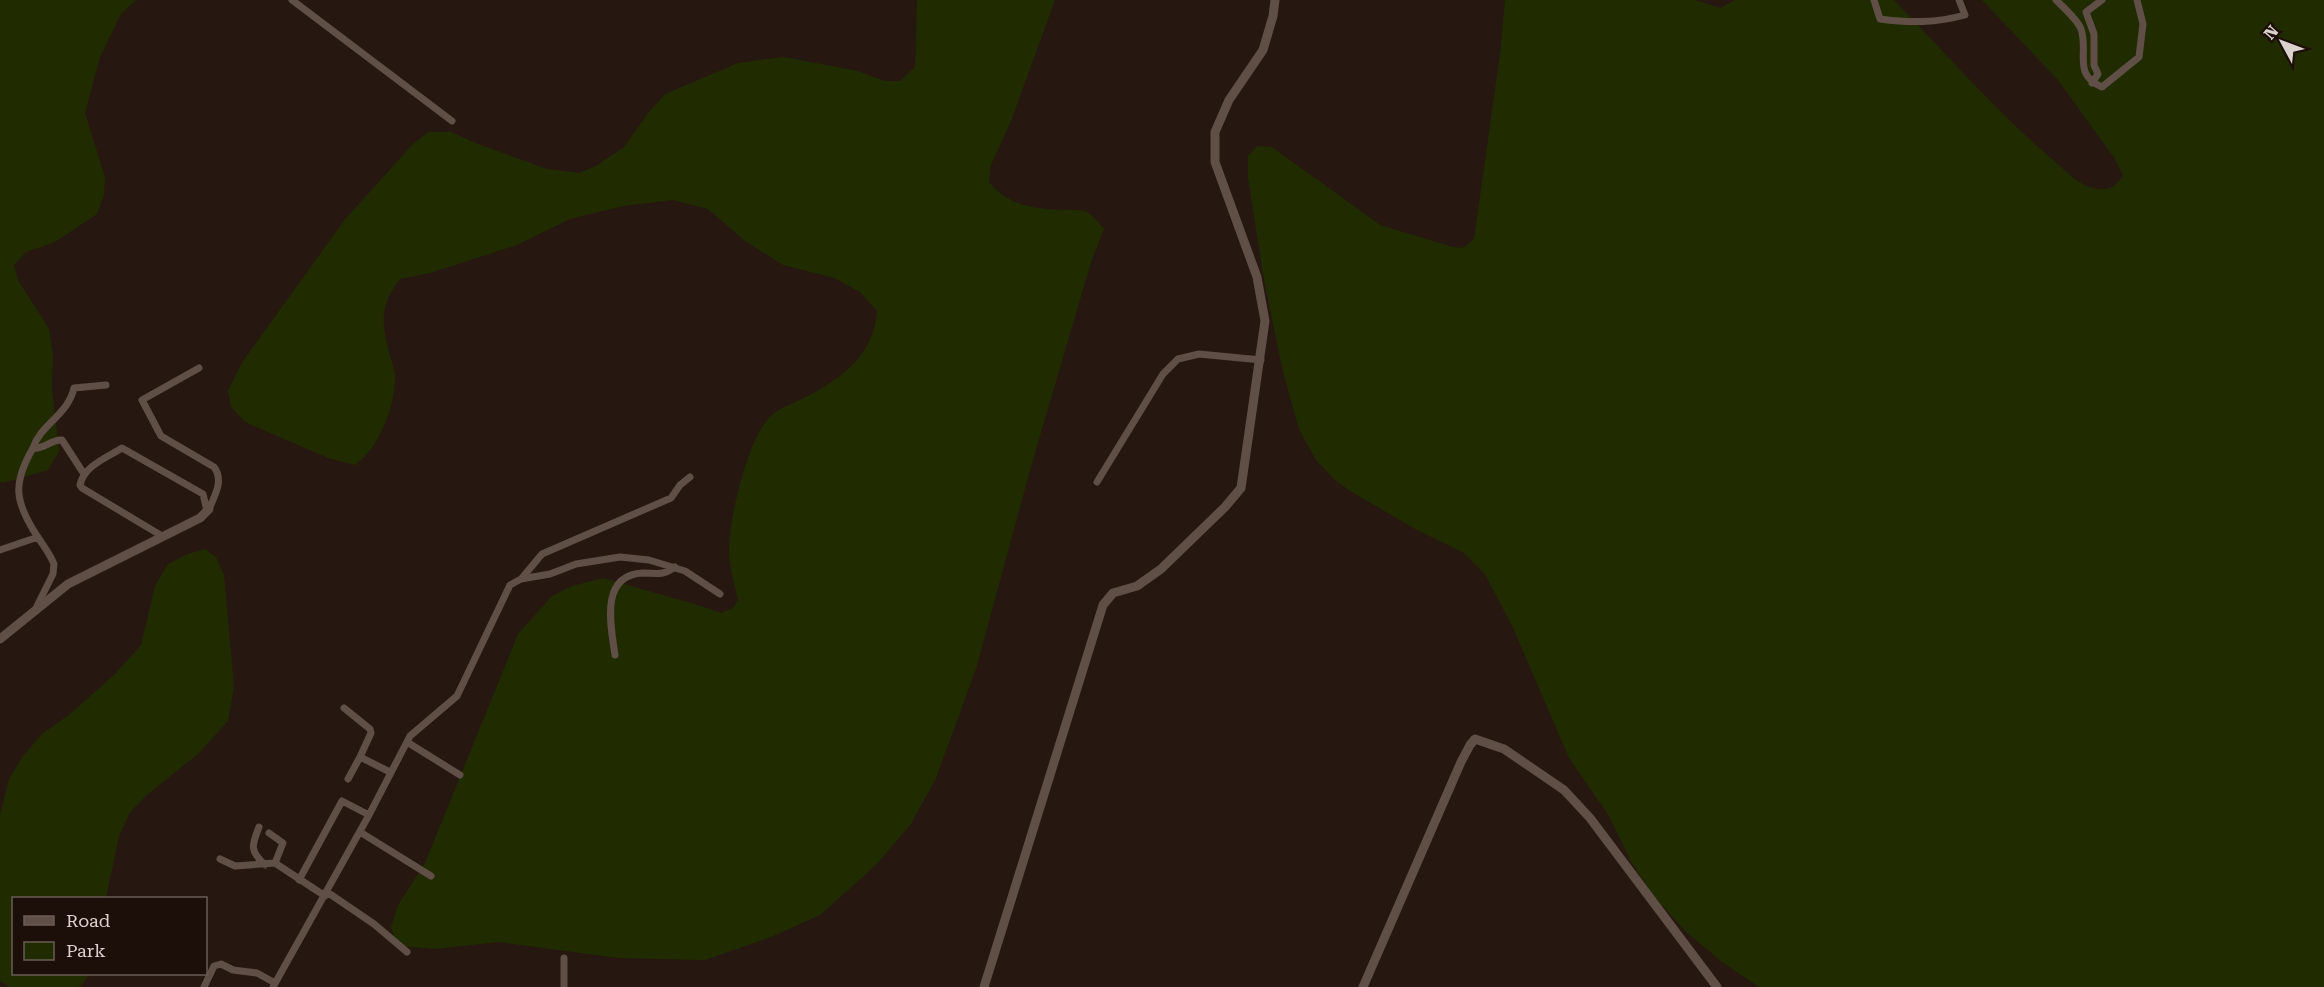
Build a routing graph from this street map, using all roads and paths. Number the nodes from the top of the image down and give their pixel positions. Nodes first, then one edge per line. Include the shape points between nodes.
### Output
1 (292, 0) edge
2 (1275, 0) edge
3 (1874, 0) edge
4 (1959, 0) edge
5 (2056, 0) edge
6 (2102, 0) edge
7 (2136, 0) edge
8 (2092, 83) junction
9 (452, 121) dead end
10 (1261, 360) junction
11 (199, 368) dead end
12 (106, 385) dead end
13 (33, 448) junction
14 (84, 474) junction
15 (690, 477) dead end
16 (1097, 482) dead end
17 (208, 510) junction
18 (162, 536) junction
19 (38, 537) junction
20 (0, 550) edge
21 (675, 567) junction
22 (521, 579) junction
23 (720, 594) dead end
24 (37, 606) junction
25 (0, 639) edge
26 (615, 655) dead end
27 (344, 708) dead end
28 (406, 742) junction
29 (360, 757) junction
30 (390, 772) junction
31 (460, 775) dead end
32 (348, 779) dead end
33 (369, 815) junction
34 (259, 827) dead end
35 (360, 832) junction
36 (268, 833) dead end
37 (220, 859) dead end
38 (275, 863) junction
39 (265, 865) junction
40 (430, 876) dead end
41 (299, 880) junction
42 (326, 894) junction
43 (407, 952) dead end
44 (564, 958) dead end
45 (274, 985) edge
46 (204, 987) edge
47 (564, 987) edge
48 (984, 987) edge
49 (1363, 987) edge
50 (1717, 987) edge

1 - 9 street
2 - 10 street via 1263,50 1229,100 1215,132 1215,162 1257,277 1265,321
3 - 4 street via 1880,20 1908,23 1940,22 1965,15
5 - 8 street via 2081,28 2083,72
6 - 8 street via 2086,12 2094,34 2094,65 2098,74
7 - 8 street via 2143,24 2139,57 2102,87
10 - 16 street via 1199,354 1178,359 1163,374
10 - 48 street via 1241,488 1161,569 1137,586 1113,593 1103,605
11 - 17 street via 142,400 161,436 218,472 216,495
12 - 13 street via 74,388 67,407 35,440
13 - 14 street via 62,440
13 - 19 street via 19,474 20,499 23,514
14 - 17 street via 122,448 203,494
14 - 18 street via 82,488
15 - 22 street via 671,498 542,554
17 - 18 street via 200,518
18 - 24 street via 68,584
19 - 20 street
19 - 24 street via 54,564
21 - 22 street via 620,557
21 - 23 street
21 - 26 street via 666,573 629,576 616,587 610,609
22 - 28 street via 510,585 457,696
24 - 25 street
27 - 29 street via 370,729
28 - 30 street
28 - 31 street
29 - 30 street
29 - 32 street
30 - 33 street
33 - 35 street
33 - 41 street via 342,801
34 - 39 street via 252,849
35 - 40 street
35 - 42 street
36 - 38 street via 283,843
37 - 39 street via 236,866
38 - 39 street
38 - 41 street
41 - 42 street
42 - 43 street via 374,924
42 - 45 street
44 - 47 street
45 - 46 street via 257,973 221,964 214,966
49 - 50 street via 1461,762 1475,739 1504,749 1564,790 1590,818

